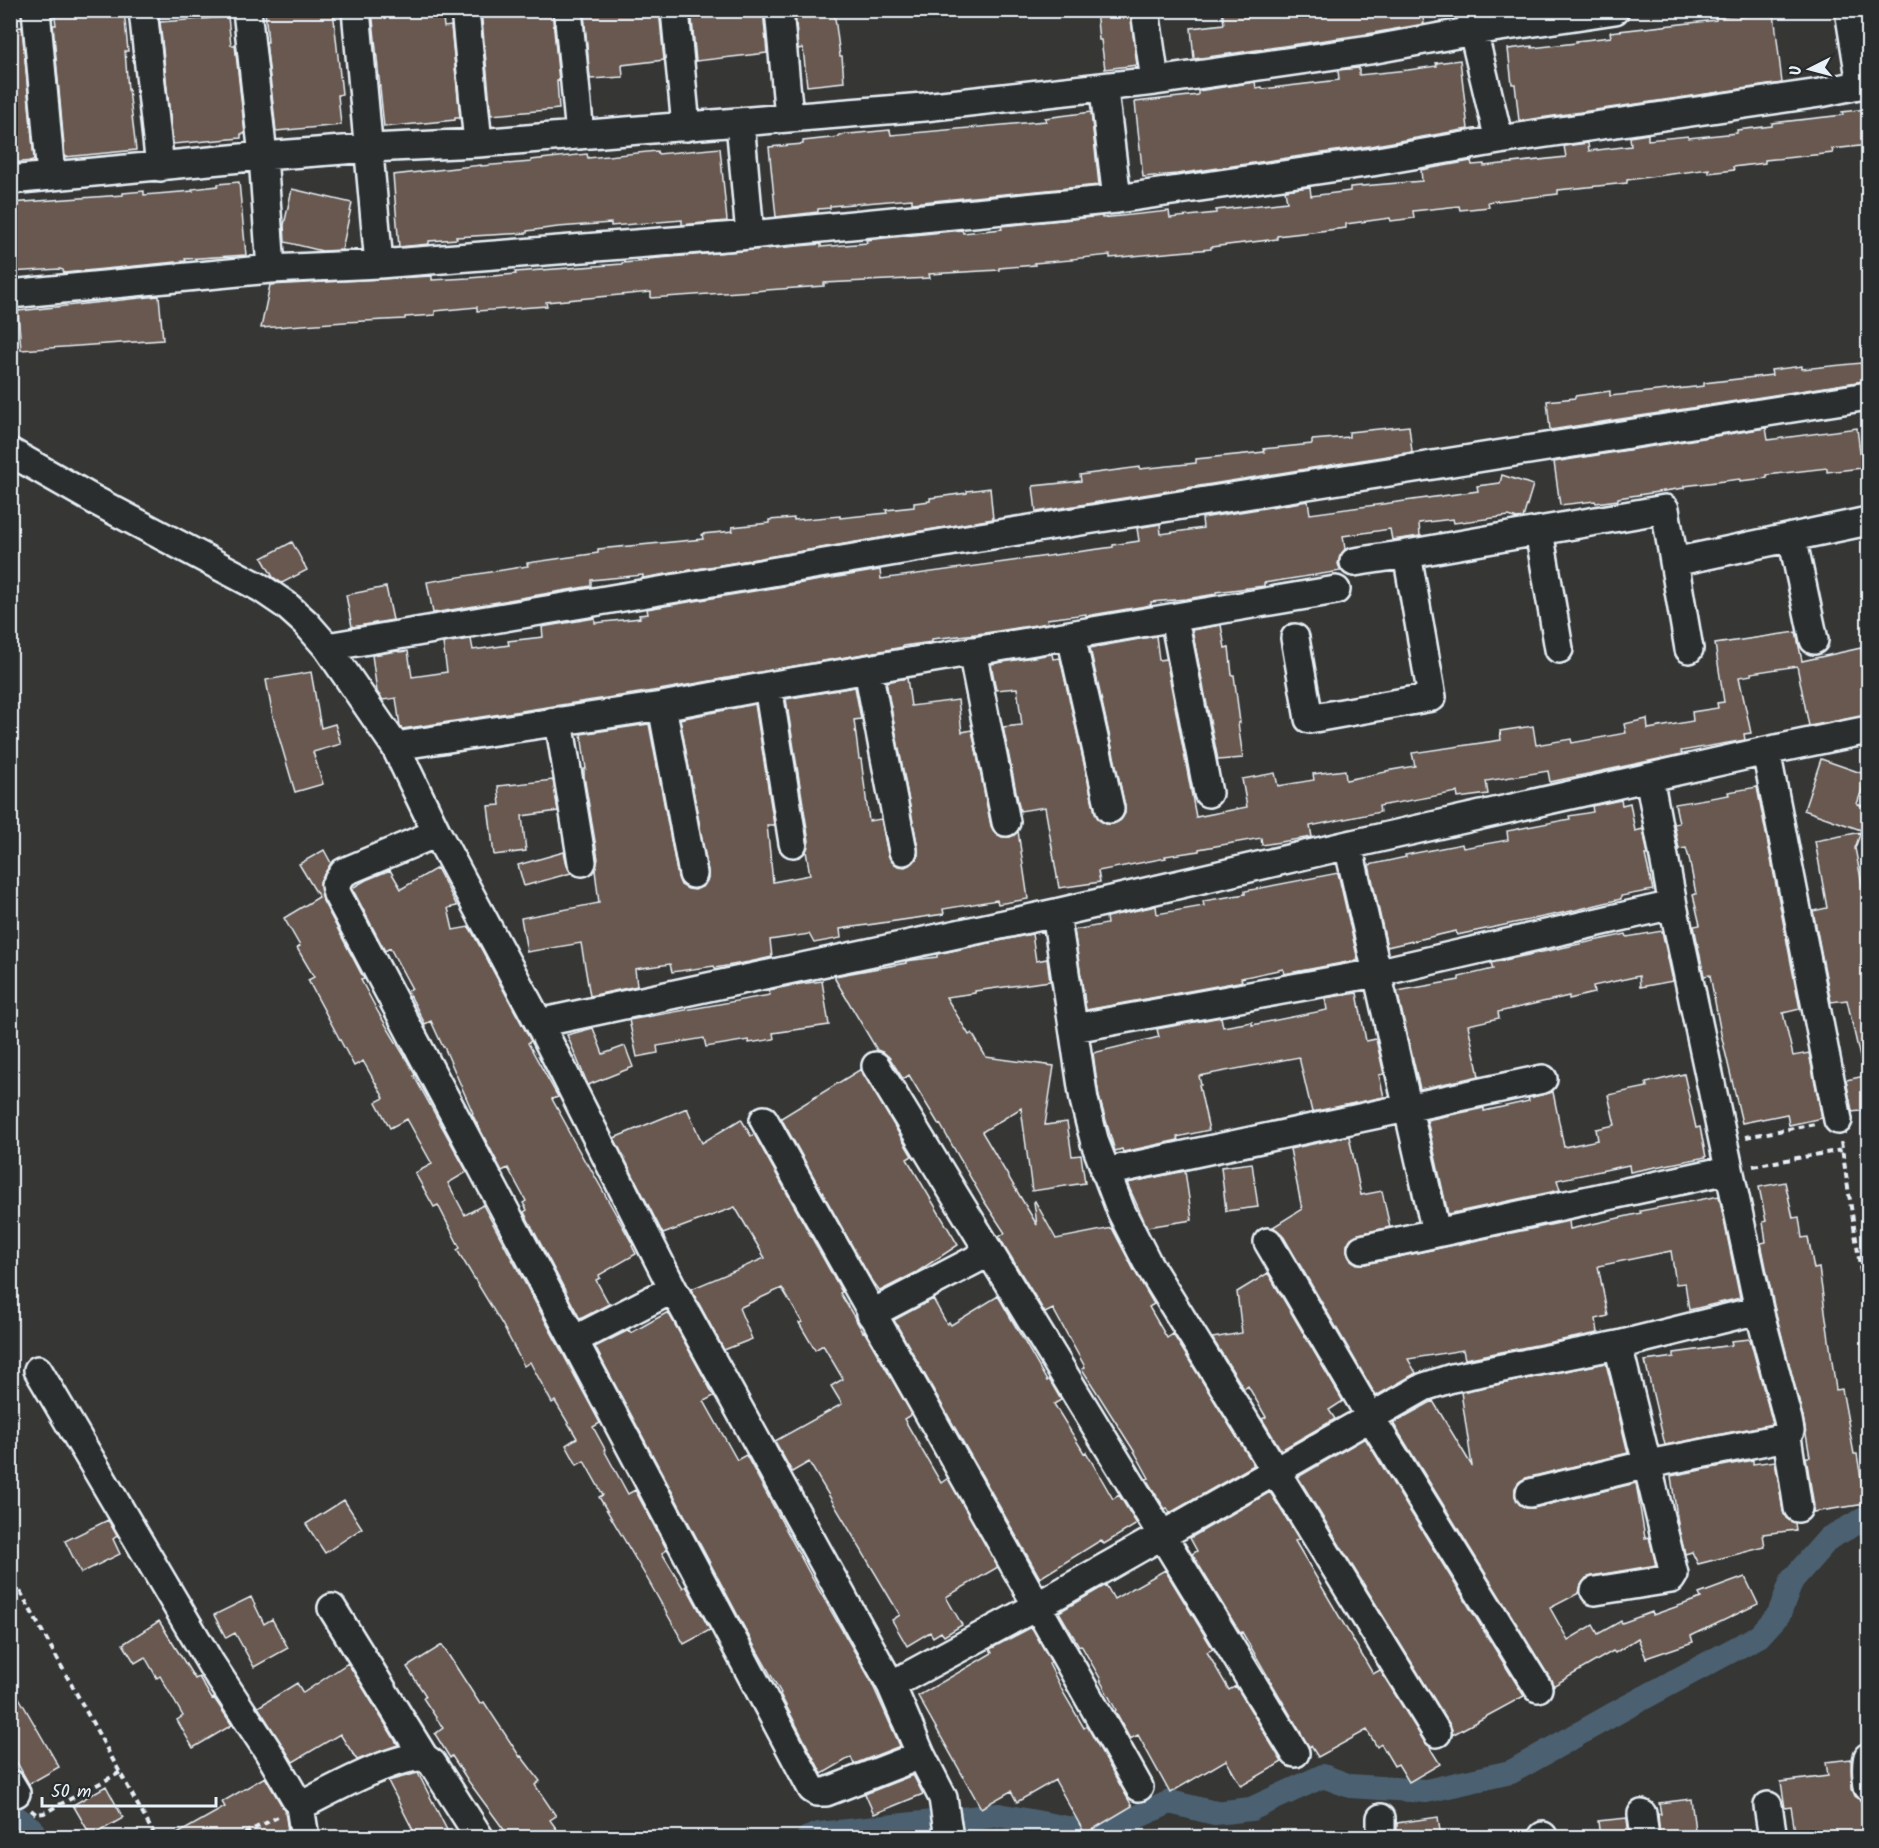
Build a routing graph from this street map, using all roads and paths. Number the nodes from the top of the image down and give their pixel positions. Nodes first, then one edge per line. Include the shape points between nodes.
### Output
1 (36, 10) edge
2 (143, 10) edge
3 (248, 10) edge
4 (356, 10) edge
5 (465, 10) edge
6 (568, 10) edge
7 (675, 10) edge
8 (779, 10) edge
9 (1145, 10) edge
10 (1615, 10) edge
11 (1849, 10) edge
12 (1472, 21) edge
13 (1155, 81) junction
14 (1865, 83) edge
15 (1105, 99) dead end
16 (789, 117) junction
17 (741, 122) junction
18 (686, 127) junction
19 (580, 135) junction
20 (1499, 140) junction
21 (478, 143) junction
22 (370, 148) junction
23 (263, 156) junction
24 (160, 167) junction
25 (51, 176) junction
26 (10, 180) edge
27 (1117, 200) junction
28 (750, 235) junction
29 (379, 264) junction
30 (272, 269) junction
31 (10, 294) edge
32 (1869, 396) edge
33 (10, 452) edge
34 (1869, 521) edge
35 (1539, 531) junction
36 (1792, 537) junction
37 (1407, 554) junction
38 (1354, 562) dead end
39 (1674, 562) junction
40 (1336, 590) dead end
41 (1174, 618) junction
42 (1071, 636) junction
43 (1295, 638) dead end
44 (1814, 640) dead end
45 (327, 647) junction
46 (1559, 649) dead end
47 (1689, 649) dead end
48 (972, 651) junction
49 (868, 670) junction
50 (768, 686) junction
51 (662, 706) junction
52 (559, 721) junction
53 (1869, 730) edge
54 (395, 746) junction
55 (1766, 751) junction
56 (1649, 777) junction
57 (1208, 793) dead end
58 (1110, 809) dead end
59 (1006, 822) dead end
60 (437, 833) junction
61 (793, 843) dead end
62 (1348, 844) junction
63 (903, 850) dead end
64 (582, 862) dead end
65 (693, 874) dead end
66 (1673, 905) junction
67 (1056, 913) junction
68 (1376, 973) junction
69 (539, 1023) junction
70 (1074, 1028) junction
71 (876, 1066) dead end
72 (1543, 1079) dead end
73 (1408, 1108) junction
74 (764, 1120) dead end
75 (1838, 1120) junction
76 (1724, 1141) junction
77 (1842, 1150) junction
78 (1728, 1170) junction
79 (1105, 1172) junction
80 (1436, 1232) junction
81 (1268, 1242) dead end
82 (1362, 1249) dead end
83 (990, 1252) junction
84 (1861, 1272) dead end
85 (672, 1289) junction
86 (1759, 1310) junction
87 (871, 1314) junction
88 (574, 1340) junction
89 (1618, 1345) junction
90 (38, 1370) dead end
91 (1371, 1418) junction
92 (1787, 1437) junction
93 (1648, 1464) junction
94 (1275, 1470) junction
95 (1530, 1493) dead end
96 (1798, 1508) dead end
97 (1161, 1535) junction
98 (10, 1573) edge
99 (1595, 1592) dead end
100 (1039, 1605) junction
101 (332, 1608) dead end
102 (891, 1685) junction
103 (1538, 1688) dead end
104 (1437, 1733) dead end
105 (1295, 1753) dead end
106 (921, 1755) junction
107 (424, 1756) junction
108 (1869, 1757) edge
109 (121, 1772) junction
110 (1869, 1786) edge
111 (1138, 1787) dead end
112 (13, 1788) edge
113 (300, 1806) junction
114 (1768, 1806) dead end
115 (156, 1838) edge
116 (235, 1838) edge
117 (305, 1838) edge
118 (480, 1838) edge
119 (949, 1838) edge
120 (1773, 1838) edge

1 - 25 street
2 - 24 street
3 - 23 street
4 - 22 street
5 - 21 street
6 - 19 street
7 - 18 street
8 - 16 street
9 - 13 street
10 - 12 street
11 - 14 street
12 - 13 street via 1370,50
12 - 20 street
13 - 16 street via 924,107
14 - 20 street
15 - 27 street
16 - 17 street
17 - 18 street
17 - 28 street
18 - 19 street
19 - 21 street
20 - 27 street
21 - 22 street
22 - 23 street
22 - 29 street
23 - 24 street
23 - 30 street
24 - 25 street
25 - 26 street
27 - 28 street
28 - 29 street
29 - 30 street
30 - 31 street
32 - 45 street via 968,539
33 - 45 street via 261,588 286,604
34 - 36 street
35 - 37 street
35 - 39 street via 1665,509
35 - 46 street
36 - 39 street
36 - 44 street
37 - 38 street
37 - 43 street via 1432,697 1309,718
39 - 47 street
40 - 41 street
41 - 42 street
41 - 57 street
42 - 48 street
42 - 58 street
45 - 54 street
48 - 49 street
48 - 59 street
49 - 50 street
49 - 63 street
50 - 51 street
50 - 61 street
51 - 52 street
51 - 65 street
52 - 54 street
52 - 64 street
53 - 55 street
54 - 60 street
55 - 56 street
55 - 75 street
56 - 62 street
56 - 66 street
60 - 69 street
60 - 88 street via 344,872 335,885 337,894
62 - 67 street
62 - 68 street
66 - 68 street
66 - 76 street
67 - 69 street
67 - 70 street
68 - 70 street
68 - 73 street
69 - 85 street
70 - 79 street via 1084,1100
71 - 83 street
72 - 73 street
73 - 79 street
73 - 80 street
74 - 87 street
75 - 76 path
75 - 77 path
76 - 78 street
77 - 78 path
77 - 84 path
78 - 80 street
78 - 86 street
79 - 94 street via 1148,1262
80 - 82 street
81 - 91 street
83 - 87 street
83 - 97 street
85 - 88 street
85 - 102 street
86 - 89 street
86 - 92 street via 1788,1420
87 - 100 street
88 - 106 street via 812,1789 826,1792
89 - 91 street via 1452,1378 1424,1387
89 - 93 street
90 - 113 street via 211,1664
91 - 94 street
91 - 103 street
92 - 93 street
92 - 96 street
93 - 95 street
93 - 99 street via 1674,1574 1671,1579
94 - 97 street
94 - 104 street
97 - 100 street
97 - 105 street
98 - 109 path
100 - 102 street
100 - 111 street
101 - 107 street
102 - 106 street
106 - 119 street via 943,1798
107 - 113 street via 358,1777
107 - 118 street
108 - 110 street
109 - 112 path via 44,1813 36,1814 24,1805
109 - 115 path
113 - 116 path
113 - 117 street
114 - 120 street

